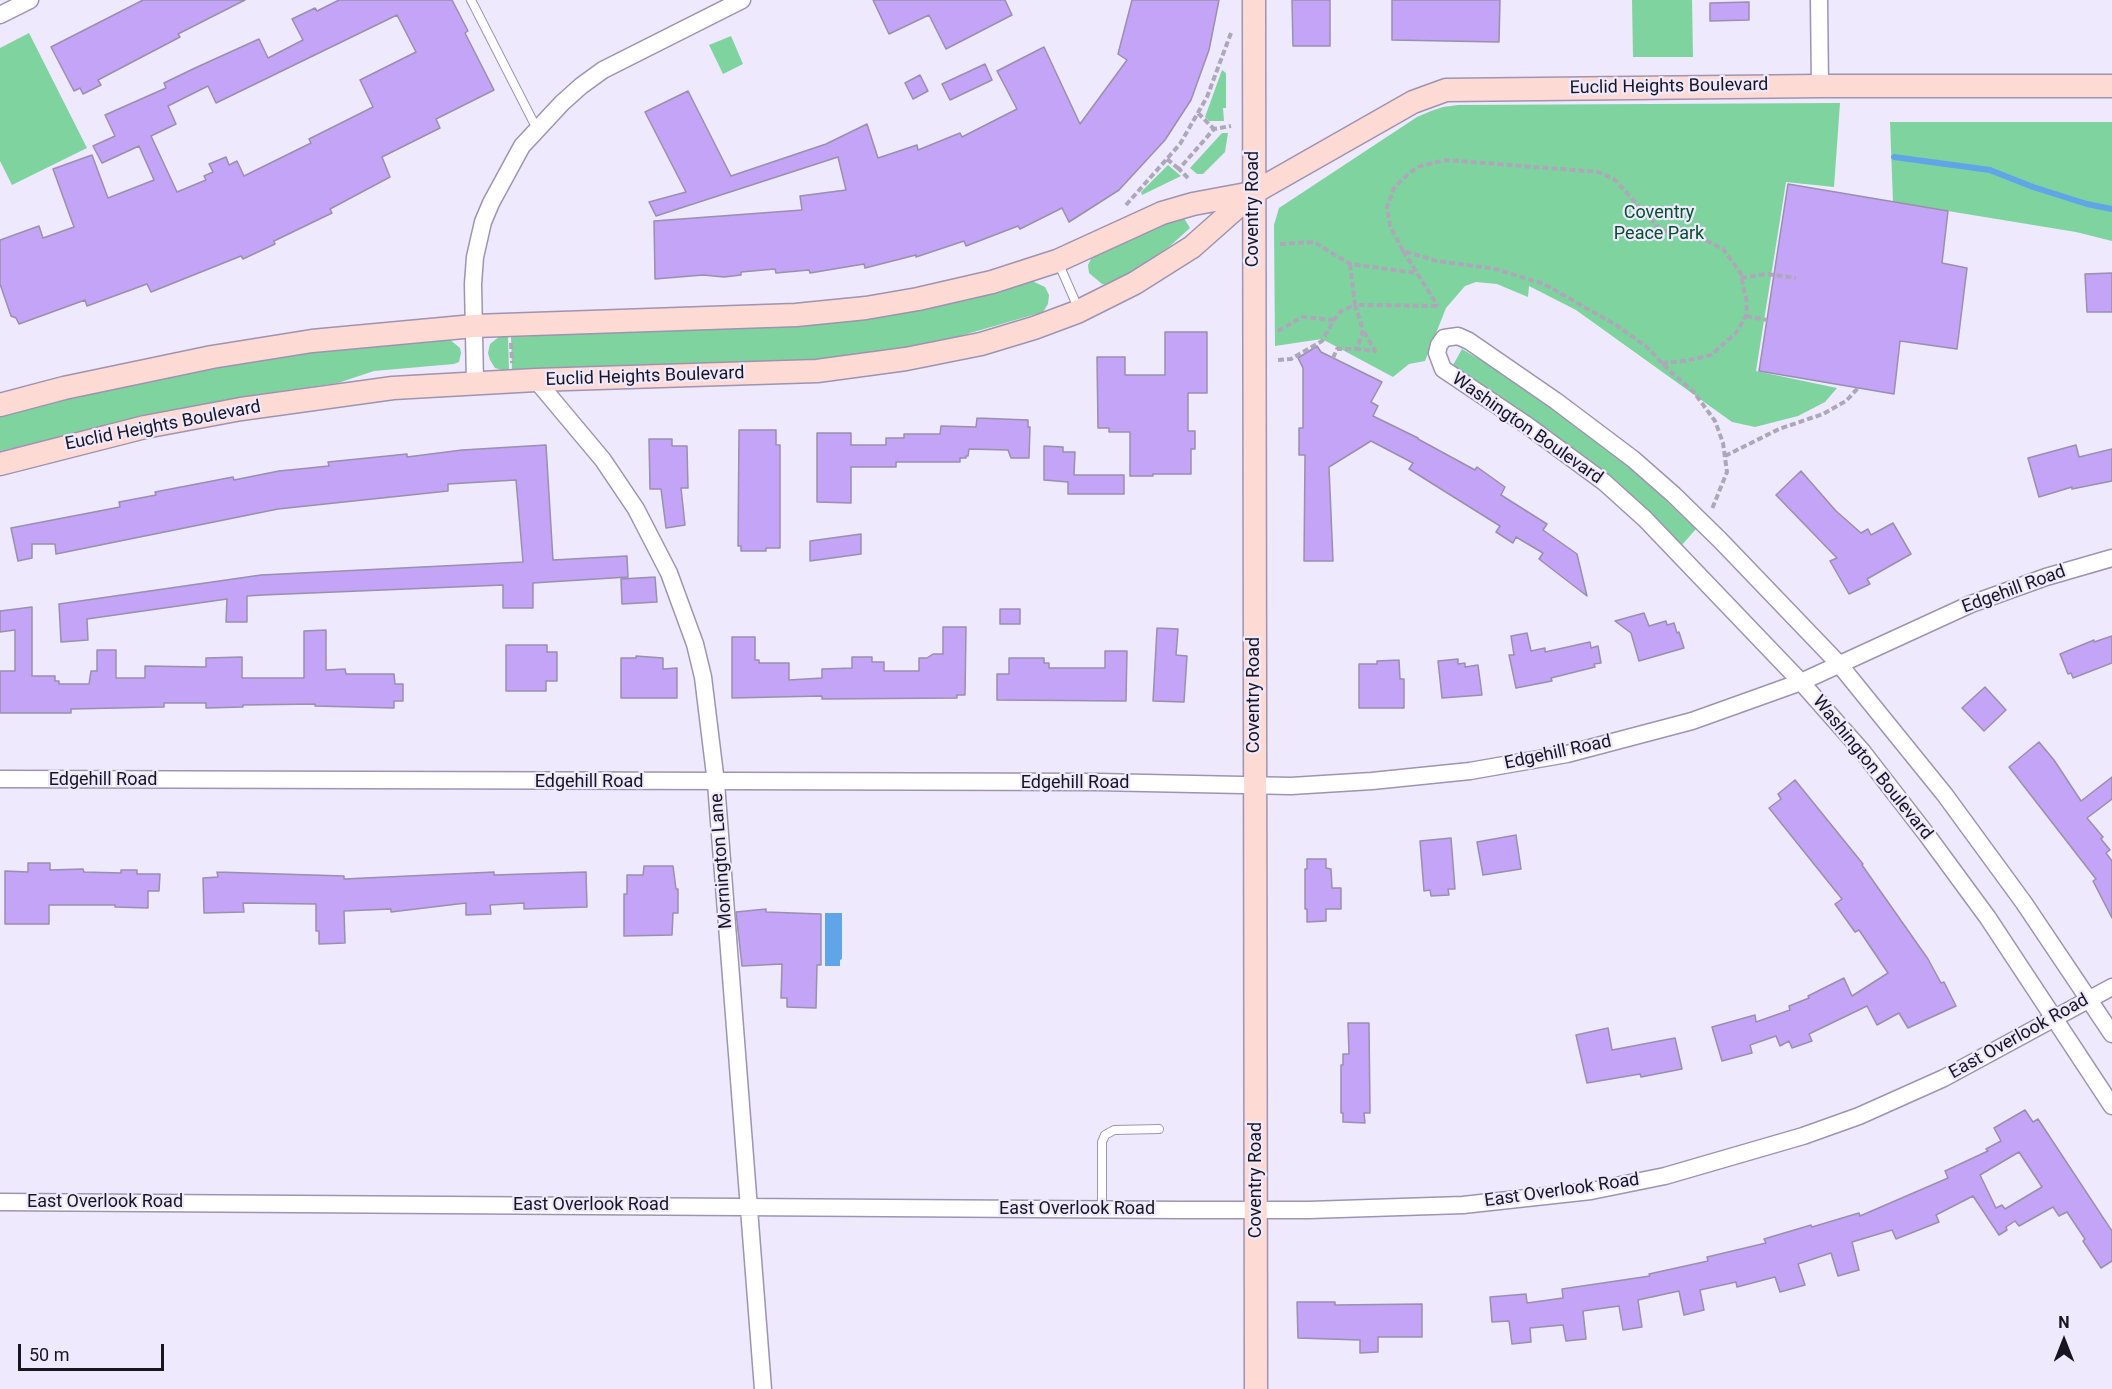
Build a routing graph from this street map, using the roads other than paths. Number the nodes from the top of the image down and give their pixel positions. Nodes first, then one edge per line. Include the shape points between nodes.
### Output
1 (30, 0) edge
2 (471, 0) edge
3 (742, 0) edge
4 (1254, 0) edge
5 (1819, 0) edge
6 (0, 15) edge
7 (1820, 86) junction
8 (2112, 86) edge
9 (537, 129) junction
10 (1253, 193) junction
11 (1057, 261) junction
12 (1079, 311) junction
13 (474, 326) junction
14 (536, 380) junction
15 (475, 383) junction
16 (0, 405) edge
17 (0, 464) edge
18 (2112, 558) edge
19 (1839, 664) junction
20 (1801, 682) junction
21 (0, 779) edge
22 (716, 783) junction
23 (1254, 785) junction
24 (2112, 987) edge
25 (2090, 999) junction
26 (2054, 1019) junction
27 (2112, 1034) edge
28 (2112, 1106) edge
29 (1160, 1130) dead end
30 (0, 1202) edge
31 (748, 1206) junction
32 (1102, 1210) junction
33 (1256, 1210) junction
34 (763, 1389) edge
35 (1256, 1389) edge

1 - 6 street
2 - 9 lane
3 - 9 street via 603,70
4 - 10 main road, Coventry Road
5 - 7 street
7 - 8 main road, Euclid Heights Boulevard
7 - 10 main road, Euclid Heights Boulevard via 1446,90 1413,102
9 - 13 street via 509,166 483,222 475,256
10 - 11 main road, Euclid Heights Boulevard via 1162,213
10 - 12 main road, Euclid Heights Boulevard via 1166,265
10 - 23 main road, Coventry Road
11 - 12 lane
11 - 13 main road, Euclid Heights Boulevard via 973,287 866,308 765,317
12 - 14 main road, Euclid Heights Boulevard via 981,344 855,367 766,374
13 - 15 street
13 - 16 main road, Euclid Heights Boulevard via 312,341 212,357
14 - 15 main road, Euclid Heights Boulevard
14 - 22 street, Mornington Lane via 603,460 636,509 669,573 703,677
15 - 17 main road, Euclid Heights Boulevard via 393,388 242,409 145,427
18 - 19 street, Edgehill Road via 1971,604
19 - 20 street, Edgehill Road
19 - 20 street, Washington Boulevard via 1720,540 1633,459 1469,341 1458,336 1444,339 1437,353 1443,369 1604,482 1645,519
19 - 25 street, Washington Boulevard via 1945,795
20 - 23 street, Edgehill Road via 1692,721 1567,754 1470,771 1372,781
20 - 26 street, Washington Boulevard via 1862,751 1927,835 1988,918
21 - 22 street, Edgehill Road
22 - 23 street, Edgehill Road
22 - 31 street, Mornington Lane
23 - 33 main road, Coventry Road
24 - 25 street, East Overlook Road
25 - 26 street, East Overlook Road
25 - 27 street, Washington Boulevard
26 - 28 street, Washington Boulevard
26 - 33 street, East Overlook Road via 1944,1078 1859,1116 1665,1176 1591,1191 1463,1205
29 - 32 lane via 1114,1130 1105,1135
30 - 31 street, East Overlook Road
31 - 32 street, East Overlook Road
31 - 34 street, Mornington Lane
32 - 33 street, East Overlook Road
33 - 35 main road, Coventry Road

